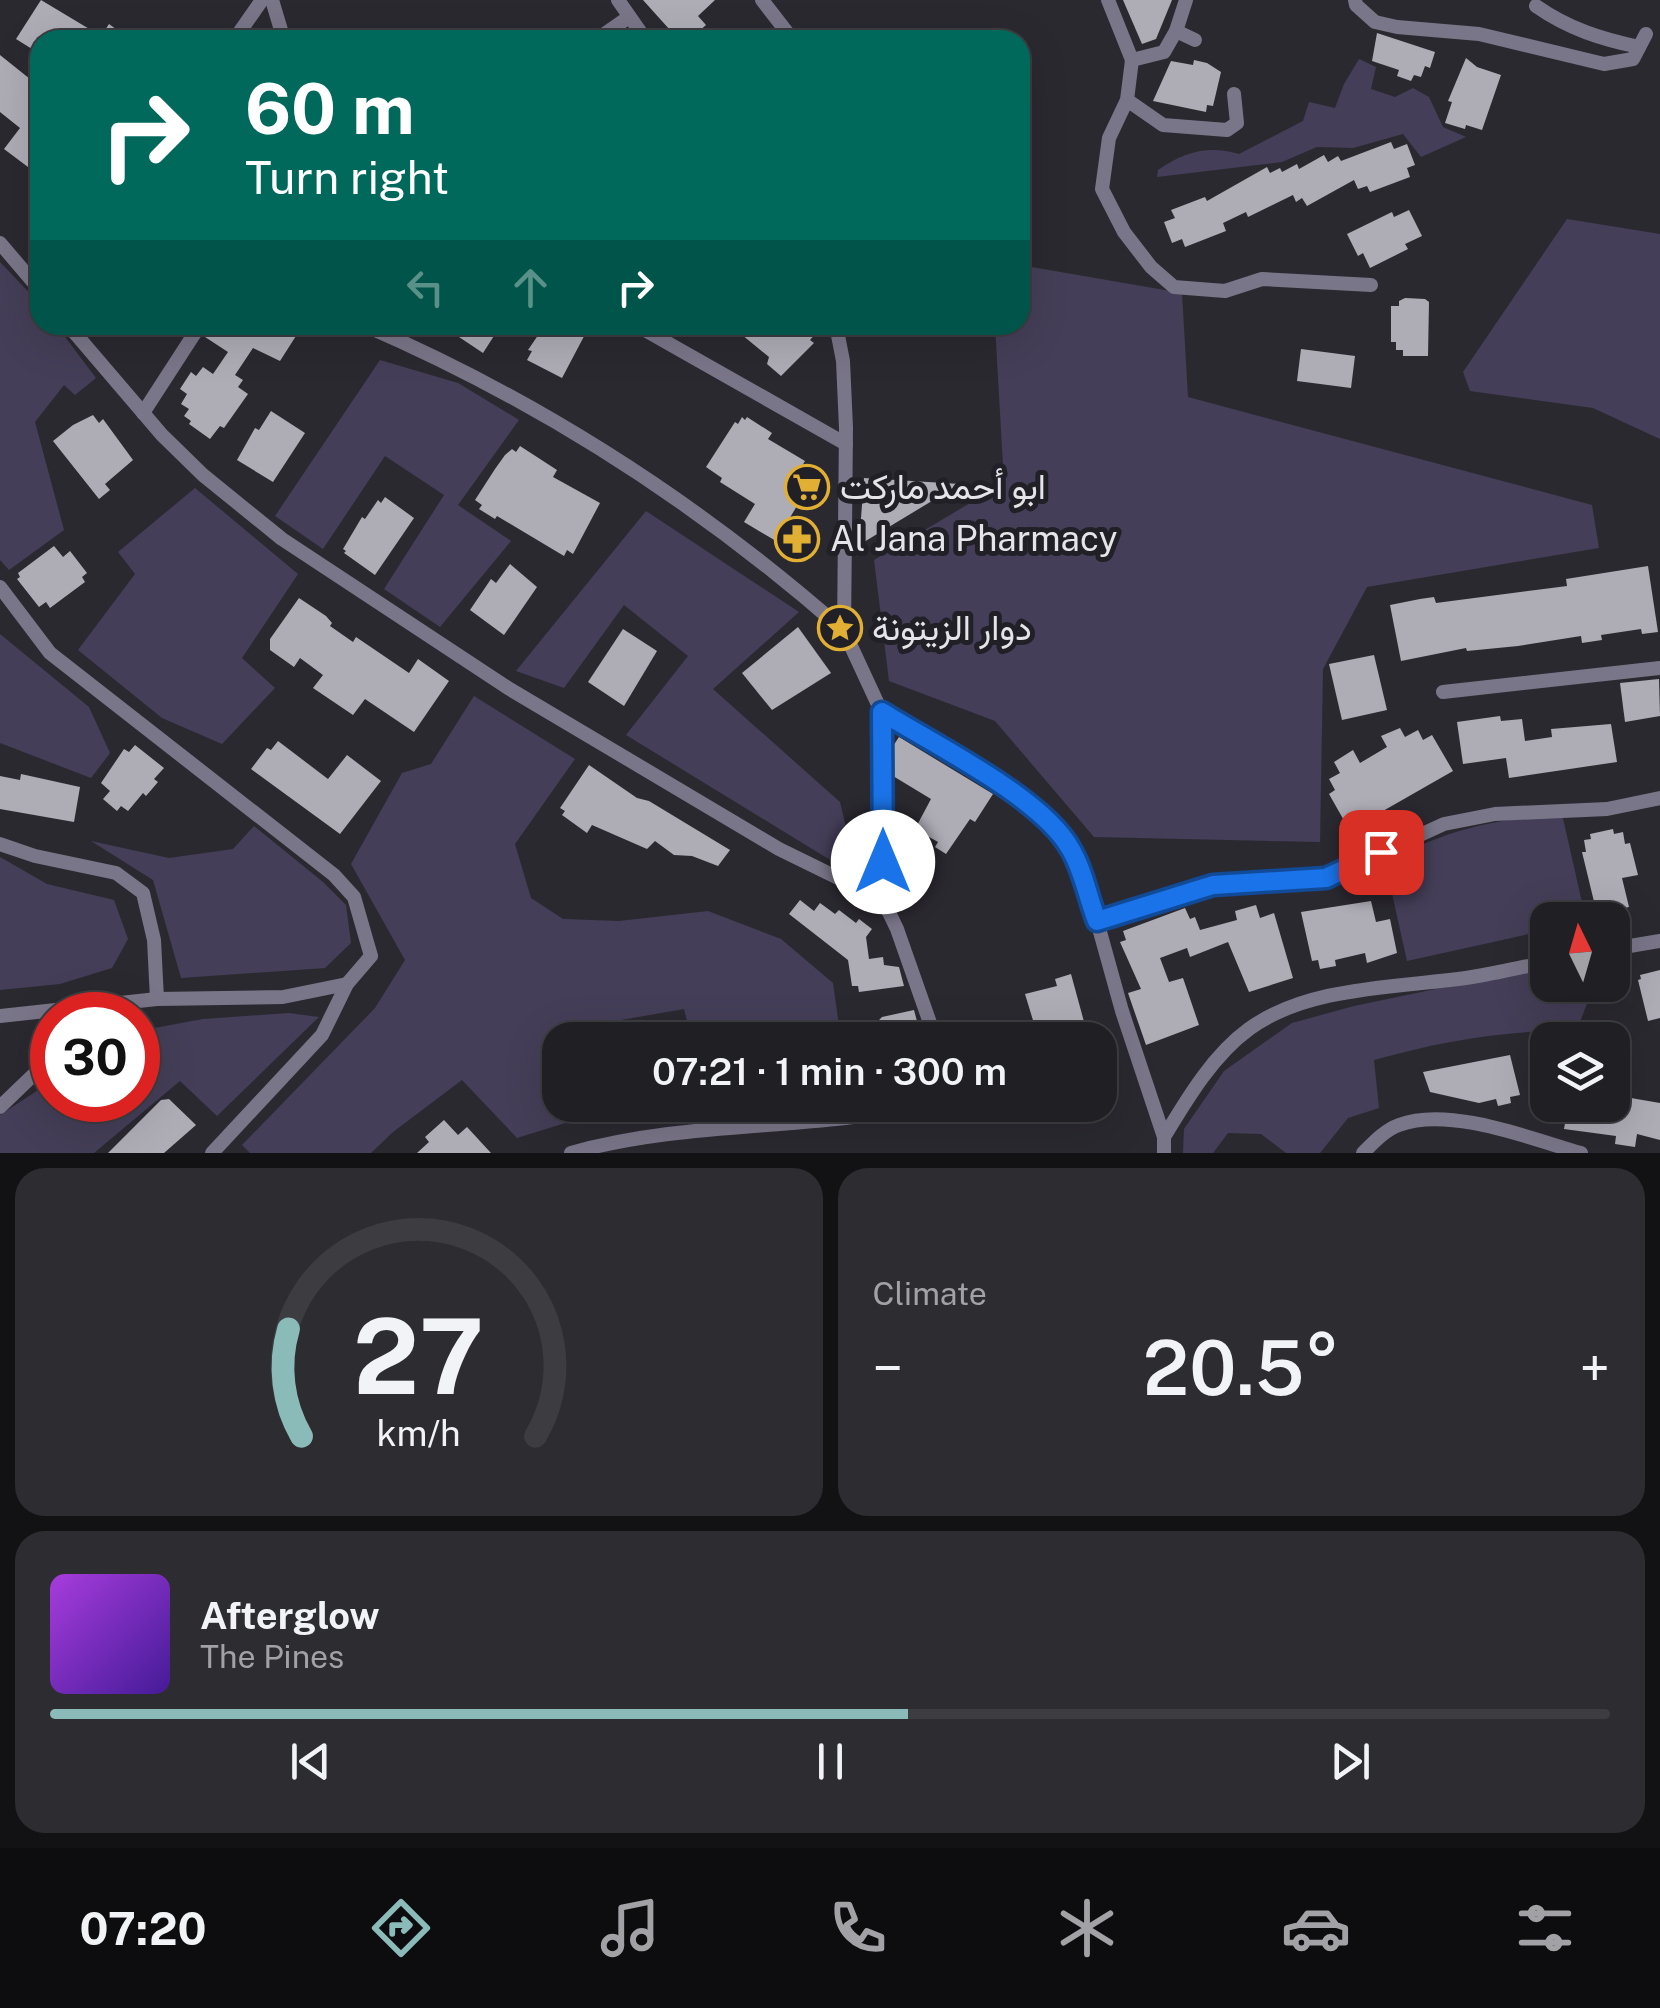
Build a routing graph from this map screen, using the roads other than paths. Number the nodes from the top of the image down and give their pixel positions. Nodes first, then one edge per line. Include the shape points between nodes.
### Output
1 (262, 0) edge
2 (272, 0) edge
3 (618, 0) edge
4 (762, 0) edge
5 (1108, 0) edge
6 (1186, 0) edge
7 (1355, 0) edge
8 (1536, 6) dead end
9 (629, 16) junction
10 (241, 30) edge
11 (281, 30) edge
12 (610, 30) edge
13 (639, 30) edge
14 (784, 30) edge
15 (1176, 31) junction
16 (1195, 40) dead end
17 (1132, 60) junction
18 (1234, 94) dead end
19 (1126, 100) junction
20 (0, 243) edge
21 (30, 278) edge
22 (1370, 285) dead end
23 (77, 335) edge
24 (194, 335) edge
25 (386, 335) edge
26 (654, 335) edge
27 (838, 335) edge
28 (143, 413) junction
29 (846, 444) junction
30 (0, 588) edge
31 (844, 632) junction
32 (1660, 668) edge
33 (1443, 692) dead end
34 (882, 712) junction
35 (1660, 798) edge
36 (0, 844) edge
37 (883, 900) junction
38 (1097, 921) junction
39 (1660, 940) edge
40 (1630, 946) edge
41 (1530, 966) edge
42 (347, 984) junction
43 (156, 992) edge
44 (160, 1000) edge
45 (30, 1014) edge
46 (0, 1016) edge
47 (930, 1022) edge
48 (30, 1078) edge
49 (0, 1106) edge
50 (805, 1122) edge
51 (1164, 1145) edge
52 (212, 1153) edge
53 (571, 1153) edge
54 (1363, 1153) edge
55 (1581, 1153) edge

1 - 10 street
2 - 11 street
3 - 9 street
4 - 14 street
5 - 17 street
6 - 15 street
7 - 8 street via 1375,22 1479,34 1604,64 1633,59 1642,41 1596,38
9 - 12 street
9 - 13 street
15 - 16 street
15 - 17 street via 1164,52
17 - 19 street
18 - 19 street via 1237,123 1227,130 1163,125
19 - 22 street via 1109,138 1102,188 1124,232 1174,287 1226,291 1262,279
20 - 21 street
23 - 28 street
24 - 28 street
25 - 31 street via 462,370 615,458 722,532
26 - 29 street
27 - 29 street
28 - 37 street via 202,475 340,580 779,849
29 - 31 street
30 - 42 street via 50,653 354,897 371,956
31 - 34 street
32 - 33 street
34 - 37 street
34 - 38 street via 1046,820 1070,848
35 - 38 street via 1444,824 1326,878 1213,885
36 - 43 street via 116,873 144,893
37 - 47 street
38 - 51 street
39 - 40 street
41 - 51 street via 1284,1008 1228,1046
42 - 44 street via 283,998
42 - 52 street via 322,1035
45 - 46 street
48 - 49 street
50 - 53 street
54 - 55 street via 1400,1124 1422,1121 1500,1127

